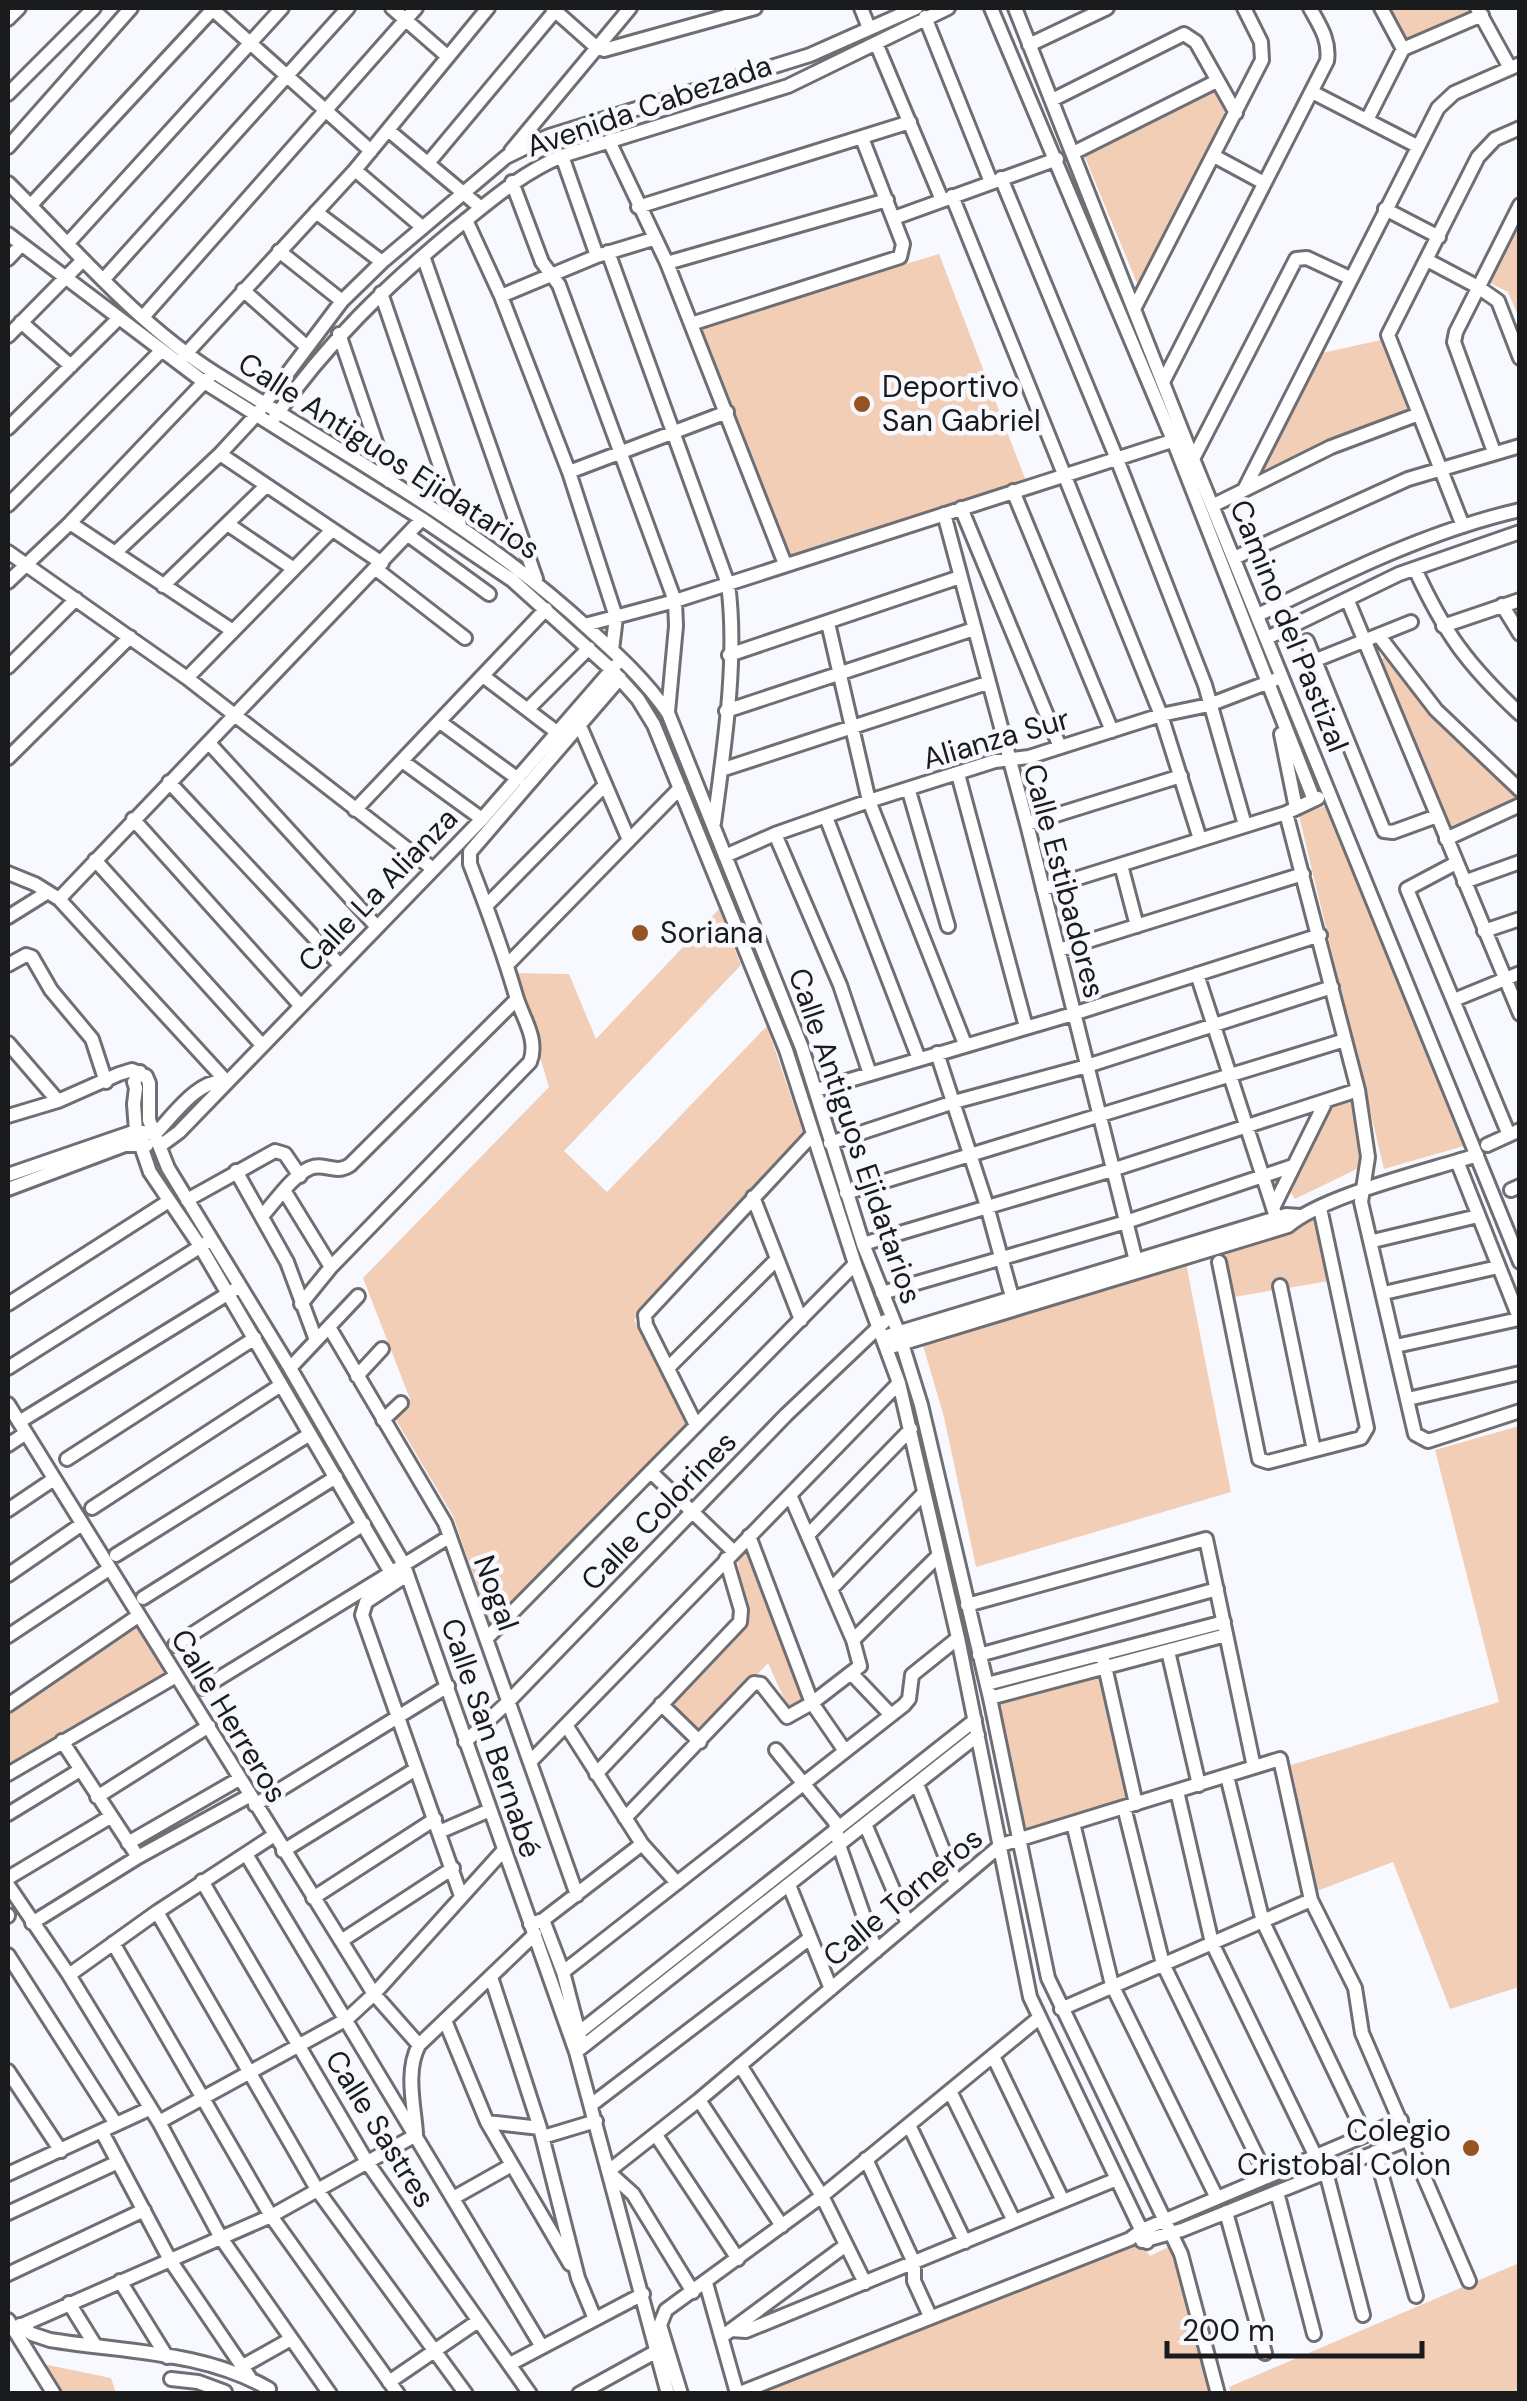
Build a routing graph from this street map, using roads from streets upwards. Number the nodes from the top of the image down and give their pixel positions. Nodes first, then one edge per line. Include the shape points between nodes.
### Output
1 (19, 8) edge
2 (94, 8) edge
3 (131, 8) edge
4 (213, 8) edge
5 (282, 8) edge
6 (348, 8) edge
7 (392, 8) edge
8 (416, 8) edge
9 (488, 8) edge
10 (630, 8) edge
11 (756, 8) edge
12 (862, 8) edge
13 (948, 8) edge
14 (991, 8) edge
15 (1015, 8) edge
16 (1108, 8) edge
17 (1244, 8) edge
18 (1310, 8) edge
19 (1381, 8) edge
20 (553, 9) edge
21 (921, 12) edge
22 (1479, 12) edge
23 (405, 19) junction
24 (8, 20) edge
25 (869, 28) junction
26 (876, 42) junction
27 (250, 43) junction
28 (1029, 45) junction
29 (596, 47) junction
30 (1404, 50) junction
31 (447, 56) junction
32 (1515, 66) edge
33 (288, 77) junction
34 (1217, 81) junction
35 (1312, 92) junction
36 (8, 94) edge
37 (1052, 100) junction
38 (324, 110) junction
39 (1236, 113) junction
40 (1367, 120) junction
41 (910, 122) junction
42 (1520, 128) edge
43 (388, 130) junction
44 (862, 138) junction
45 (609, 141) junction
46 (8, 146) edge
47 (1417, 146) junction
48 (371, 151) junction
49 (1073, 153) junction
50 (562, 156) junction
51 (1214, 156) junction
52 (506, 157) junction
53 (1056, 159) junction
54 (429, 162) junction
55 (355, 170) junction
56 (996, 180) junction
57 (512, 182) junction
58 (8, 183) edge
59 (1264, 183) junction
60 (465, 192) junction
61 (947, 198) junction
62 (887, 200) junction
63 (30, 205) junction
64 (1520, 205) edge
65 (480, 207) junction
66 (638, 207) junction
67 (1385, 209) junction
68 (316, 212) junction
69 (894, 218) junction
70 (466, 220) junction
71 (1516, 221) edge
72 (422, 228) junction
73 (8, 234) edge
74 (1440, 236) junction
75 (654, 238) junction
76 (68, 244) junction
77 (21, 245) junction
78 (279, 251) junction
79 (603, 254) junction
80 (423, 256) junction
81 (8, 259) edge
82 (83, 260) junction
83 (1427, 260) junction
84 (382, 262) junction
85 (667, 263) junction
86 (550, 274) junction
87 (66, 276) junction
88 (1350, 278) junction
89 (103, 280) junction
90 (1478, 286) junction
91 (243, 290) junction
92 (381, 293) junction
93 (501, 296) junction
94 (342, 302) junction
95 (1134, 309) junction
96 (143, 317) junction
97 (119, 318) junction
98 (21, 322) junction
99 (691, 324) junction
100 (339, 334) junction
101 (8, 336) edge
102 (306, 346) junction
103 (162, 351) junction
104 (182, 358) junction
105 (1520, 358) edge
106 (70, 366) junction
107 (209, 377) junction
108 (1163, 382) junction
109 (261, 408) junction
110 (727, 412) junction
111 (1419, 414) junction
112 (275, 417) junction
113 (8, 428) edge
114 (672, 432) junction
115 (1179, 438) junction
116 (1520, 446) edge
117 (618, 450) junction
118 (1494, 452) junction
119 (220, 454) junction
120 (1194, 458) junction
121 (1117, 459) junction
122 (1440, 467) junction
123 (568, 472) junction
124 (1065, 474) junction
125 (389, 481) junction
126 (265, 486) junction
127 (1244, 490) junction
128 (1013, 491) junction
129 (8, 505) edge
130 (1214, 506) junction
131 (962, 508) junction
132 (1520, 510) edge
133 (944, 514) junction
134 (422, 519) junction
135 (70, 523) junction
136 (460, 524) junction
137 (229, 525) junction
138 (1463, 526) junction
139 (331, 530) junction
140 (1520, 532) edge
141 (408, 535) junction
142 (1427, 539) junction
143 (8, 552) edge
144 (115, 553) junction
145 (1389, 554) junction
146 (1234, 558) junction
147 (1438, 559) junction
148 (785, 564) junction
149 (26, 565) junction
150 (379, 566) junction
151 (294, 569) junction
152 (1415, 569) junction
153 (1399, 574) junction
154 (960, 577) junction
155 (536, 580) junction
156 (8, 582) edge
157 (728, 584) junction
158 (163, 586) junction
159 (1308, 590) junction
160 (489, 594) dead end
161 (76, 599) junction
162 (1520, 600) edge
163 (1348, 601) junction
164 (675, 602) junction
165 (1502, 605) junction
166 (546, 609) junction
167 (1322, 613) junction
168 (1258, 615) junction
169 (616, 617) junction
170 (1410, 622) dead end
171 (828, 623) junction
172 (584, 624) junction
173 (1443, 626) junction
174 (974, 629) junction
175 (233, 631) junction
176 (1520, 634) edge
177 (130, 636) junction
178 (465, 638) dead end
179 (1268, 638) junction
180 (1372, 638) junction
181 (1307, 641) dead end
182 (588, 648) junction
183 (729, 655) junction
184 (1316, 660) junction
185 (616, 664) junction
186 (8, 667) edge
187 (483, 676) junction
188 (840, 676) junction
189 (1282, 677) junction
190 (186, 678) junction
191 (1267, 682) junction
192 (988, 683) junction
193 (1210, 704) junction
194 (528, 708) junction
195 (726, 712) junction
196 (668, 713) junction
197 (1520, 714) edge
198 (236, 715) junction
199 (1161, 715) junction
200 (1282, 717) junction
201 (440, 722) junction
202 (580, 726) junction
203 (853, 728) junction
204 (1112, 731) junction
205 (558, 733) junction
206 (210, 744) junction
207 (1060, 748) junction
208 (8, 758) edge
209 (1007, 760) junction
210 (402, 761) junction
211 (721, 770) junction
212 (958, 774) junction
213 (1181, 776) junction
214 (518, 779) junction
215 (169, 782) junction
216 (604, 786) junction
217 (680, 788) junction
218 (909, 790) junction
219 (1520, 790) edge
220 (1329, 793) junction
221 (1314, 800) junction
222 (869, 801) junction
223 (1520, 805) edge
224 (356, 810) junction
225 (1291, 810) junction
226 (1437, 816) junction
227 (826, 817) junction
228 (134, 819) junction
229 (482, 819) junction
230 (714, 824) junction
231 (1027, 824) junction
232 (1244, 825) junction
233 (775, 834) junction
234 (1200, 838) junction
235 (1446, 838) junction
236 (629, 840) junction
237 (726, 856) junction
238 (95, 860) junction
239 (1520, 862) edge
240 (1456, 863) junction
241 (1121, 866) junction
242 (434, 870) junction
243 (8, 874) edge
244 (1303, 874) junction
245 (1464, 882) junction
246 (1043, 889) junction
247 (53, 896) junction
248 (486, 906) junction
249 (8, 917) edge
250 (1520, 919) edge
251 (948, 926) dead end
252 (1137, 926) junction
253 (376, 927) junction
254 (1484, 931) junction
255 (1320, 935) junction
256 (1059, 950) junction
257 (508, 963) junction
258 (339, 964) junction
259 (8, 966) edge
260 (1520, 973) edge
261 (1198, 974) junction
262 (1503, 980) junction
263 (1332, 987) junction
264 (517, 999) junction
265 (1454, 1000) junction
266 (300, 1005) junction
267 (1073, 1014) junction
268 (1520, 1014) edge
269 (1214, 1025) junction
270 (1026, 1027) junction
271 (1345, 1040) junction
272 (8, 1044) edge
273 (965, 1044) junction
274 (262, 1045) junction
275 (937, 1053) junction
276 (919, 1059) junction
277 (1087, 1066) junction
278 (870, 1074) junction
279 (1228, 1075) junction
280 (137, 1077) junction
281 (106, 1082) junction
282 (227, 1082) junction
283 (816, 1090) junction
284 (1358, 1090) junction
285 (58, 1101) junction
286 (1326, 1101) junction
287 (954, 1102) junction
288 (8, 1116) edge
289 (1099, 1118) junction
290 (1245, 1128) junction
291 (1514, 1133) edge
292 (814, 1134) junction
293 (138, 1138) junction
294 (157, 1140) junction
295 (830, 1142) junction
296 (1482, 1150) junction
297 (970, 1155) junction
298 (1458, 1161) junction
299 (1293, 1166) junction
300 (1112, 1170) junction
301 (236, 1172) junction
302 (8, 1174) edge
303 (300, 1176) junction
304 (1263, 1178) junction
305 (8, 1189) edge
306 (284, 1192) junction
307 (846, 1192) junction
308 (1362, 1192) junction
309 (753, 1197) junction
310 (187, 1200) junction
311 (169, 1201) junction
312 (987, 1206) junction
313 (1320, 1208) junction
314 (262, 1216) junction
315 (1478, 1216) junction
316 (1277, 1218) junction
317 (1126, 1222) junction
318 (1373, 1242) junction
319 (206, 1243) junction
320 (862, 1244) junction
321 (777, 1258) junction
322 (1002, 1259) junction
323 (1136, 1261) junction
324 (1219, 1262) dead end
325 (1520, 1262) edge
326 (854, 1264) junction
327 (331, 1266) junction
328 (1498, 1267) junction
329 (241, 1286) junction
330 (1280, 1286) dead end
331 (1384, 1293) junction
332 (228, 1294) junction
333 (882, 1294) junction
334 (358, 1296) dead end
335 (1012, 1297) junction
336 (8, 1304) edge
337 (301, 1304) junction
338 (892, 1317) junction
339 (801, 1320) junction
340 (1519, 1320) edge
341 (329, 1327) junction
342 (883, 1336) junction
343 (255, 1338) junction
344 (900, 1339) junction
345 (316, 1340) junction
346 (1396, 1346) junction
347 (382, 1348) dead end
348 (8, 1368) edge
349 (290, 1368) junction
350 (668, 1368) junction
351 (1520, 1373) edge
352 (357, 1376) junction
353 (898, 1383) junction
354 (281, 1385) junction
355 (1408, 1399) junction
356 (401, 1403) dead end
357 (8, 1404) edge
358 (1520, 1412) edge
359 (383, 1420) junction
360 (696, 1425) junction
361 (22, 1428) junction
362 (911, 1429) junction
363 (310, 1434) junction
364 (8, 1445) edge
365 (1314, 1450) junction
366 (67, 1460) dead end
367 (650, 1472) junction
368 (54, 1478) junction
369 (336, 1478) junction
370 (924, 1493) junction
371 (790, 1496) junction
372 (92, 1508) dead end
373 (8, 1510) edge
374 (692, 1513) junction
375 (82, 1524) junction
376 (364, 1524) junction
377 (808, 1535) junction
378 (749, 1536) junction
379 (449, 1538) junction
380 (116, 1554) dead end
381 (730, 1555) junction
382 (938, 1555) junction
383 (405, 1569) junction
384 (108, 1570) junction
385 (390, 1572) junction
386 (8, 1574) edge
387 (832, 1589) junction
388 (1217, 1589) junction
389 (143, 1598) dead end
390 (967, 1605) junction
391 (138, 1616) junction
392 (1225, 1629) junction
393 (8, 1636) edge
394 (486, 1638) junction
395 (958, 1638) junction
396 (853, 1640) junction
397 (175, 1645) dead end
398 (1168, 1651) junction
399 (979, 1655) junction
400 (1104, 1661) junction
401 (852, 1674) junction
402 (176, 1676) junction
403 (448, 1686) junction
404 (203, 1688) dead end
405 (988, 1691) junction
406 (812, 1703) junction
407 (507, 1704) junction
408 (662, 1704) junction
409 (8, 1705) edge
410 (891, 1715) junction
411 (397, 1716) junction
412 (974, 1720) junction
413 (566, 1725) junction
414 (209, 1726) junction
415 (978, 1735) junction
416 (62, 1741) junction
417 (466, 1742) junction
418 (700, 1742) junction
419 (776, 1750) dead end
420 (846, 1751) junction
421 (530, 1762) junction
422 (1254, 1767) junction
423 (416, 1769) junction
424 (80, 1770) junction
425 (8, 1774) edge
426 (596, 1774) junction
427 (1227, 1776) junction
428 (239, 1778) junction
429 (804, 1784) junction
430 (916, 1784) junction
431 (1198, 1784) junction
432 (1177, 1792) junction
433 (97, 1797) junction
434 (252, 1800) junction
435 (1130, 1806) junction
436 (490, 1810) junction
437 (8, 1814) edge
438 (110, 1816) junction
439 (625, 1818) junction
440 (1073, 1823) junction
441 (866, 1824) junction
442 (437, 1826) junction
443 (837, 1828) junction
444 (273, 1836) junction
445 (1018, 1840) junction
446 (128, 1842) junction
447 (642, 1844) junction
448 (1001, 1845) junction
449 (839, 1846) junction
450 (283, 1851) junction
451 (503, 1851) junction
452 (246, 1854) junction
453 (138, 1857) junction
454 (452, 1868) junction
455 (8, 1881) edge
456 (202, 1881) junction
457 (677, 1883) junction
458 (956, 1883) junction
459 (789, 1885) junction
460 (577, 1894) junction
461 (461, 1896) junction
462 (313, 1898) junction
463 (1311, 1900) junction
464 (23, 1909) junction
465 (157, 1912) junction
466 (8, 1916) edge
467 (1263, 1922) junction
468 (32, 1923) junction
469 (908, 1924) junction
470 (536, 1926) junction
471 (810, 1938) junction
472 (340, 1941) junction
473 (113, 1943) junction
474 (1212, 1944) junction
475 (876, 1951) junction
476 (8, 1955) edge
477 (1163, 1964) junction
478 (562, 1972) junction
479 (69, 1975) junction
480 (491, 1977) junction
481 (1112, 1986) junction
482 (830, 1989) junction
483 (374, 1994) junction
484 (1061, 2008) junction
485 (1039, 2018) junction
486 (347, 2019) junction
487 (446, 2023) junction
488 (577, 2043) junction
489 (419, 2045) junction
490 (299, 2046) junction
491 (993, 2056) junction
492 (740, 2065) junction
493 (8, 2070) edge
494 (251, 2072) junction
495 (950, 2091) junction
496 (204, 2096) junction
497 (698, 2100) junction
498 (591, 2106) junction
499 (149, 2109) junction
500 (1401, 2120) junction
501 (596, 2121) junction
502 (158, 2122) junction
503 (487, 2122) junction
504 (116, 2124) junction
505 (909, 2125) junction
506 (102, 2132) junction
507 (542, 2132) junction
508 (416, 2135) junction
509 (656, 2135) junction
510 (1365, 2136) junction
511 (1409, 2138) junction
512 (61, 2151) junction
513 (1375, 2152) junction
514 (1316, 2157) junction
515 (866, 2160) junction
516 (118, 2162) junction
517 (367, 2162) junction
518 (510, 2166) junction
519 (611, 2172) junction
520 (1326, 2172) junction
521 (8, 2174) edge
522 (1267, 2177) junction
523 (1117, 2179) junction
524 (318, 2192) junction
525 (1277, 2192) junction
526 (822, 2196) junction
527 (455, 2197) junction
528 (1217, 2198) junction
529 (1064, 2201) junction
530 (144, 2210) junction
531 (1226, 2212) junction
532 (8, 2213) edge
533 (271, 2216) junction
534 (1165, 2220) junction
535 (1014, 2221) junction
536 (782, 2226) junction
537 (1172, 2234) junction
538 (1140, 2237) junction
539 (222, 2238) junction
540 (965, 2242) junction
541 (846, 2246) junction
542 (738, 2259) junction
543 (170, 2260) junction
544 (914, 2264) junction
545 (8, 2274) edge
546 (578, 2278) junction
547 (1468, 2280) dead end
548 (120, 2281) junction
549 (864, 2283) junction
550 (706, 2284) junction
551 (693, 2292) junction
552 (642, 2294) junction
553 (1416, 2296) dead end
554 (70, 2303) junction
555 (1363, 2314) dead end
556 (930, 2316) junction
557 (594, 2320) junction
558 (478, 2321) junction
559 (13, 2325) edge
560 (727, 2333) junction
561 (1314, 2334) dead end
562 (291, 2339) junction
563 (95, 2345) junction
564 (542, 2347) junction
565 (657, 2351) junction
566 (435, 2352) junction
567 (1264, 2353) dead end
568 (167, 2356) junction
569 (510, 2364) junction
570 (244, 2373) junction
571 (171, 2379) dead end
572 (394, 2388) edge
573 (269, 2389) dead end
574 (224, 2393) edge
575 (737, 2393) edge
576 (54, 2394) edge
577 (330, 2394) edge
578 (466, 2394) edge
579 (530, 2394) edge
580 (579, 2394) edge
581 (668, 2394) edge
582 (681, 2394) edge
583 (1218, 2394) edge

1 - 24 street
2 - 36 street
3 - 46 street
4 - 27 street
4 - 63 street
5 - 27 street
6 - 33 street
7 - 23 street
8 - 23 street
9 - 31 street
10 - 29 street
11 - 29 street via 614,50
12 - 25 street
13 - 21 street, Avenida Cabezada
14 - 53 street, Camino del Pastizal
15 - 28 street, Camino del Pastizal
16 - 28 street
17 - 39 street via 1264,50
18 - 35 street via 1329,50
19 - 30 street
20 - 29 street
20 - 54 street
21 - 25 street, Avenida Cabezada
21 - 26 street, Avenida Cabezada
21 - 56 street
22 - 30 street
22 - 32 street
23 - 31 street
23 - 38 street
25 - 52 street, Avenida Cabezada via 797,60 549,136
26 - 41 street
26 - 45 street, Avenida Cabezada via 788,86
27 - 33 street
27 - 76 street
28 - 37 street, Camino del Pastizal
29 - 52 street
30 - 40 street
31 - 43 street
32 - 47 street via 1444,99
33 - 38 street
33 - 89 street
34 - 37 street via 1196,42 1184,34
34 - 39 street
34 - 49 street
35 - 40 street
35 - 59 street
37 - 49 street, Camino del Pastizal
38 - 48 street
38 - 96 street
39 - 51 street
40 - 47 street
41 - 44 street
41 - 61 street
42 - 74 street via 1485,146
43 - 48 street
43 - 54 street
44 - 62 street
44 - 66 street
45 - 50 street, Avenida Cabezada
45 - 66 street
47 - 67 street
48 - 55 street
49 - 95 street, Camino del Pastizal
50 - 57 street, Avenida Cabezada
50 - 79 street
51 - 59 street
51 - 95 street
52 - 60 street, Avenida Cabezada
53 - 56 street
53 - 115 street, Camino del Pastizal
54 - 60 street
55 - 68 street
55 - 72 street
56 - 61 street
56 - 121 street
57 - 65 street, Avenida Cabezada
57 - 86 street
58 - 63 street, Calle Antiguos Ejidatarios
59 - 108 street
60 - 65 street
60 - 72 street, Avenida Cabezada
61 - 69 street
61 - 124 street
62 - 69 street
62 - 85 street
63 - 76 street, Calle Antiguos Ejidatarios
64 - 71 street
65 - 70 street, Avenida Cabezada
66 - 75 street
67 - 74 street
67 - 88 street
68 - 78 street
68 - 84 street
69 - 99 street via 904,249 894,260
70 - 80 street, Avenida Cabezada
70 - 93 street
71 - 90 street
72 - 84 street, Avenida Cabezada
73 - 77 street, Calle Antiguos Ejidatarios
74 - 83 street
75 - 79 street
75 - 85 street
76 - 82 street, Calle Antiguos Ejidatarios
77 - 81 street
77 - 87 street, Calle Antiguos Ejidatarios
78 - 91 street
78 - 94 street
79 - 86 street
79 - 114 street
80 - 92 street, Avenida Cabezada
80 - 155 street
82 - 87 street
82 - 89 street, Calle Antiguos Ejidatarios
83 - 90 street
83 - 111 street via 1388,334
84 - 94 street, Avenida Cabezada
85 - 99 street
86 - 93 street
86 - 117 street
87 - 97 street, Calle Antiguos Ejidatarios
87 - 98 street
88 - 120 street via 1296,259
88 - 127 street
89 - 96 street, Calle Antiguos Ejidatarios
90 - 105 street via 1498,301
90 - 118 street via 1454,342
91 - 102 street
91 - 104 street
92 - 100 street, Avenida Cabezada
92 - 136 street
93 - 123 street
94 - 102 street, Avenida Cabezada
95 - 108 street, Camino del Pastizal
96 - 104 street, Calle Antiguos Ejidatarios
97 - 103 street, Calle Antiguos Ejidatarios
97 - 106 street
98 - 101 street
98 - 106 street
99 - 110 street
100 - 112 street, Avenida Cabezada
100 - 125 street
102 - 109 street, Avenida Cabezada
103 - 104 street, Calle Antiguos Ejidatarios
103 - 129 street
104 - 107 street, Calle Antiguos Ejidatarios
106 - 113 street
107 - 109 street, Calle Antiguos Ejidatarios
107 - 135 street
108 - 115 street, Camino del Pastizal
109 - 112 street, Calle Antiguos Ejidatarios
109 - 119 street, Avenida Cabezada
110 - 114 street
110 - 148 street
111 - 122 street
111 - 127 street via 1330,447
112 - 125 street, Calle Antiguos Ejidatarios
112 - 134 street, Calle Antiguos Ejidatarios
114 - 117 street
114 - 157 street
115 - 120 street, Camino del Pastizal
115 - 121 street
115 - 191 street, Camino del Pastizal
116 - 118 street
117 - 123 street
117 - 164 street
118 - 122 street
119 - 126 street
119 - 144 street, Avenida Cabezada
120 - 130 street, Camino del Pastizal
121 - 124 street
121 - 193 street
122 - 138 street
122 - 146 street
123 - 169 street
124 - 128 street
124 - 199 street
125 - 136 street, Calle Antiguos Ejidatarios
126 - 137 street
126 - 139 street
127 - 130 street
128 - 131 street
128 - 204 street
130 - 146 street, Camino del Pastizal
131 - 133 street
131 - 207 street
132 - 138 street
133 - 148 street
133 - 154 street, Calle Estibadores
134 - 141 street
134 - 166 street, Calle Antiguos Ejidatarios
135 - 144 street
135 - 149 street
136 - 155 street, Calle Antiguos Ejidatarios
137 - 151 street
137 - 158 street
138 - 142 street
139 - 150 street
139 - 151 street
140 - 147 street
141 - 150 street
141 - 160 street
142 - 145 street
142 - 147 street
143 - 149 street
144 - 158 street
145 - 153 street
145 - 159 street
146 - 168 street, Camino del Pastizal
147 - 152 street
148 - 157 street
149 - 156 street
149 - 161 street
150 - 178 street
150 - 198 street
151 - 175 street
152 - 153 street
152 - 173 street
153 - 163 street
154 - 171 street
154 - 174 street, Calle Estibadores
155 - 172 street, Calle Antiguos Ejidatarios
157 - 164 street
157 - 183 street
158 - 175 street
159 - 167 street
159 - 168 street
161 - 177 street
161 - 186 street
162 - 165 street
163 - 167 street
163 - 180 street
164 - 169 street
164 - 196 street
165 - 173 street
165 - 176 street
166 - 182 street, Calle Antiguos Ejidatarios
166 - 187 street
167 - 179 street
168 - 179 street, Camino del Pastizal
169 - 172 street
169 - 185 street
170 - 180 street
171 - 183 street
171 - 188 street
172 - 185 street, Calle Antiguos Ejidatarios
173 - 197 street via 1469,664
174 - 188 street
174 - 192 street, Calle Estibadores
175 - 190 street
177 - 190 street
177 - 208 street
179 - 189 street, Camino del Pastizal
180 - 184 street
180 - 219 street
180 - 226 street
181 - 184 street
182 - 185 street, Calle Antiguos Ejidatarios
182 - 194 street
183 - 195 street
184 - 226 street via 1384,831
185 - 196 street, Calle Antiguos Ejidatarios via 646,683
185 - 202 street
185 - 205 street, Calle La Alianza
185 - 217 street, Calle Antiguos Ejidatarios via 654,725
187 - 194 street
187 - 201 street
188 - 195 street
188 - 203 street
189 - 191 street, Alianza Sur
189 - 220 street, Camino del Pastizal
190 - 198 street
191 - 193 street, Alianza Sur
191 - 200 street, Camino del Pastizal
192 - 203 street
192 - 209 street, Calle Estibadores
193 - 199 street, Alianza Sur
193 - 232 street
194 - 205 street
195 - 211 street
196 - 230 street, Calle Antiguos Ejidatarios
198 - 206 street
198 - 224 street
199 - 204 street, Alianza Sur
199 - 213 street
200 - 221 street, Camino del Pastizal
200 - 225 street
201 - 210 street
201 - 214 street
202 - 216 street
202 - 248 street via 474,846 470,864
203 - 211 street
203 - 222 street
204 - 207 street, Alianza Sur
205 - 214 street, Calle La Alianza
206 - 215 street
206 - 253 street
207 - 209 street, Alianza Sur
209 - 212 street, Alianza Sur
209 - 231 street, Calle Estibadores
210 - 224 street
210 - 229 street
211 - 230 street
212 - 218 street, Alianza Sur
212 - 270 street
213 - 231 street
213 - 234 street
214 - 229 street, Calle La Alianza
215 - 228 street
215 - 258 street
216 - 236 street
216 - 248 street
217 - 236 street
217 - 292 street, Calle Antiguos Ejidatarios
218 - 222 street, Alianza Sur
218 - 251 street
220 - 221 street
220 - 296 street, Camino del Pastizal
221 - 225 street
222 - 227 street, Alianza Sur
222 - 273 street
223 - 235 street
224 - 242 street
225 - 232 street
225 - 244 street
226 - 235 street
227 - 233 street, Alianza Sur
227 - 276 street
228 - 238 street
228 - 266 street
229 - 242 street, Calle La Alianza
230 - 237 street, Calle Antiguos Ejidatarios
231 - 246 street, Calle Estibadores
232 - 234 street
233 - 237 street, Alianza Sur
233 - 278 street
234 - 241 street
235 - 240 street
236 - 257 street
237 - 283 street, Calle Antiguos Ejidatarios
238 - 247 street
238 - 274 street
239 - 245 street
240 - 245 street
240 - 265 street via 1410,886 1409,896
241 - 246 street
241 - 252 street
242 - 253 street, Calle La Alianza
243 - 247 street
244 - 252 street
244 - 255 street
245 - 254 street
246 - 256 street, Calle Estibadores
247 - 249 street
247 - 282 street
248 - 257 street
250 - 254 street
252 - 256 street
253 - 258 street, Calle La Alianza
254 - 262 street
255 - 261 street
255 - 263 street
256 - 267 street, Calle Estibadores
257 - 264 street
258 - 266 street, Calle La Alianza
259 - 281 street via 32,957 92,1039
260 - 262 street
261 - 267 street
261 - 269 street
262 - 265 street
262 - 268 street
263 - 269 street
263 - 271 street
264 - 303 street via 350,1166 315,1167
264 - 327 street via 533,1048 525,1068
265 - 291 street
266 - 274 street, Calle La Alianza
267 - 270 street
267 - 277 street, Calle Estibadores
269 - 277 street
269 - 279 street
270 - 273 street
271 - 279 street
271 - 284 street
272 - 285 street
273 - 275 street
274 - 282 street, Calle La Alianza
275 - 276 street
275 - 287 street
276 - 278 street
277 - 287 street
277 - 289 street, Calle Estibadores
278 - 283 street
279 - 289 street
279 - 290 street
280 - 281 street
280 - 293 street, Calle San Bernabé
280 - 294 street via 150,1083 148,1110
281 - 285 street
282 - 294 street, Calle La Alianza via 179,1132
283 - 295 street, Calle Antiguos Ejidatarios
284 - 286 street
284 - 308 street via 1368,1158
285 - 288 street
286 - 290 street
286 - 299 street
287 - 295 street
287 - 297 street
289 - 297 street
289 - 300 street, Calle Estibadores
290 - 300 street
290 - 304 street
291 - 296 street
292 - 309 street
292 - 326 street, Calle Antiguos Ejidatarios
293 - 294 street
293 - 302 street
293 - 305 street
293 - 311 street, Calle San Bernabé
294 - 310 street, Calle San Bernabé
295 - 307 street, Calle Antiguos Ejidatarios
296 - 298 street
296 - 325 street, Camino del Pastizal
297 - 307 street
297 - 312 street
298 - 308 street
298 - 315 street
299 - 304 street
299 - 316 street
300 - 312 street
300 - 317 street, Calle Estibadores
301 - 303 street via 275,1151
301 - 310 street
301 - 314 street
303 - 306 street
304 - 316 street
304 - 317 street
306 - 314 street
306 - 327 street
307 - 320 street, Calle Antiguos Ejidatarios
308 - 313 street
308 - 318 street
309 - 321 street
309 - 350 street via 649,1308 644,1320
310 - 319 street, Calle San Bernabé
311 - 319 street, Calle San Bernabé
311 - 336 street
312 - 320 street
312 - 322 street
313 - 316 street
313 - 365 street via 1367,1428 1364,1436
314 - 337 street
315 - 318 street
315 - 328 street
316 - 323 street
316 - 344 street
317 - 322 street
317 - 323 street, Calle Estibadores
318 - 331 street
319 - 329 street, Calle San Bernabé
319 - 332 street, Calle San Bernabé
319 - 348 street
320 - 333 street, Calle Antiguos Ejidatarios
321 - 339 street
321 - 350 street
322 - 333 street
322 - 335 street
323 - 335 street
324 - 365 street via 1257,1455 1263,1462
326 - 339 street
326 - 342 street, Calle Antiguos Ejidatarios
327 - 337 street
328 - 331 street
328 - 340 street
329 - 332 street
329 - 349 street, Calle San Bernabé
330 - 365 street
331 - 346 street
332 - 343 street, Calle San Bernabé
332 - 361 street
333 - 338 street, Calle Antiguos Ejidatarios
334 - 341 street
335 - 344 street
337 - 345 street
338 - 342 street, Calle Colorines
338 - 344 street, Calle Antiguos Ejidatarios
339 - 360 street
340 - 346 street
341 - 345 street
341 - 352 street, Nogal
342 - 344 street
342 - 353 street, Calle Antiguos Ejidatarios
342 - 374 street, Calle Colorines via 786,1415
343 - 354 street, Calle San Bernabé
343 - 366 street
344 - 390 street, Calle Antiguos Ejidatarios
345 - 349 street
346 - 355 street
347 - 352 street
349 - 383 street, Calle San Bernabé
350 - 360 street
351 - 355 street
352 - 359 street, Nogal
353 - 362 street, Calle Antiguos Ejidatarios
353 - 371 street
354 - 363 street, Calle San Bernabé
354 - 372 street
355 - 358 street via 1415,1434 1423,1441
356 - 359 street
357 - 361 street, Calle Herreros
359 - 379 street, Nogal
360 - 367 street
361 - 364 street
361 - 368 street, Calle Herreros
362 - 370 street, Calle Antiguos Ejidatarios
362 - 377 street
363 - 369 street, Calle San Bernabé
363 - 380 street
367 - 374 street
367 - 394 street
368 - 373 street
368 - 375 street, Calle Herreros
369 - 376 street, Calle San Bernabé
369 - 389 street
370 - 382 street, Calle Antiguos Ejidatarios
370 - 387 street
371 - 377 street
371 - 378 street
374 - 381 street
374 - 407 street, Calle Colorines
375 - 384 street, Calle Herreros
375 - 386 street
376 - 385 street, Calle San Bernabé
376 - 397 street
377 - 387 street
378 - 381 street
378 - 406 street
379 - 383 street
379 - 394 street, Nogal
381 - 408 street via 740,1622
381 - 413 street
382 - 395 street, Calle Antiguos Ejidatarios
382 - 396 street
383 - 385 street
383 - 403 street, Calle San Bernabé
383 - 411 street via 366,1602 362,1615
384 - 391 street, Calle Herreros
384 - 393 street
385 - 404 street
387 - 396 street
388 - 390 street via 1206,1539
388 - 392 street
388 - 399 street
390 - 399 street, Calle Antiguos Ejidatarios
391 - 402 street, Calle Herreros
391 - 409 street
392 - 398 street
392 - 400 street
392 - 422 street
394 - 407 street, Nogal
395 - 410 street via 912,1675 908,1702
395 - 412 street, Calle Antiguos Ejidatarios
396 - 401 street via 860,1663
398 - 400 street
398 - 431 street
399 - 405 street, Calle Antiguos Ejidatarios
400 - 405 street
400 - 435 street
401 - 406 street
401 - 410 street
402 - 414 street, Calle Herreros
402 - 416 street
403 - 411 street
403 - 417 street, Calle San Bernabé
405 - 445 street, Calle Antiguos Ejidatarios
406 - 418 street via 788,1717 754,1683
406 - 420 street
407 - 417 street, Calle Colorines
407 - 421 street, Nogal
408 - 418 street
408 - 426 street
410 - 420 street
411 - 423 street
411 - 434 street
412 - 415 street, Calle Antiguos Ejidatarios
412 - 443 street
413 - 421 street
413 - 426 street
414 - 428 street, Calle Herreros
414 - 433 street
415 - 430 street
415 - 448 street, Calle Antiguos Ejidatarios
416 - 424 street
416 - 425 street
417 - 436 street, Calle San Bernabé
418 - 439 street
419 - 429 street
420 - 429 street
421 - 460 street, Nogal
422 - 427 street, Calle Torneros
422 - 463 street, Calle Torneros via 1280,1759
423 - 442 street
423 - 450 street
424 - 433 street
424 - 437 street
426 - 439 street
427 - 431 street, Calle Torneros
427 - 467 street
428 - 434 street, Calle Herreros
428 - 446 street
429 - 443 street
429 - 457 street
430 - 441 street
430 - 458 street
431 - 432 street, Calle Torneros
432 - 435 street, Calle Torneros
432 - 474 street
433 - 438 street
434 - 444 street, Calle Herreros
434 - 453 street
435 - 440 street, Calle Torneros
435 - 477 street
436 - 442 street
436 - 451 street, Calle San Bernabé
438 - 446 street
438 - 455 street
439 - 447 street
440 - 445 street, Calle Torneros
440 - 481 street
441 - 449 street
441 - 469 street
442 - 454 street
442 - 462 street
443 - 449 street
443 - 488 street
444 - 450 street, Calle Herreros
444 - 452 street
445 - 448 street, Calle Torneros
445 - 484 street, Calle Antiguos Ejidatarios via 1048,1978
446 - 453 street
447 - 457 street
447 - 460 street
448 - 458 street, Calle Torneros
448 - 485 street, Calle Antiguos Ejidatarios via 1024,1980
449 - 459 street
449 - 475 street
450 - 462 street, Calle Herreros
451 - 461 street
451 - 470 street, Calle San Bernabé
452 - 456 street
452 - 486 street
453 - 468 street
454 - 461 street
454 - 472 street
455 - 464 street
456 - 465 street
456 - 490 street, Calle Sastres
457 - 478 street
458 - 469 street, Calle Torneros
459 - 471 street
459 - 488 street
460 - 470 street
461 - 483 street
462 - 472 street, Calle Herreros
463 - 467 street
463 - 500 street via 1355,1988 1360,2028
464 - 466 street
464 - 468 street
465 - 473 street
465 - 494 street
467 - 474 street
467 - 510 street
468 - 479 street
469 - 475 street, Calle Torneros
470 - 478 street, Calle San Bernabé
470 - 480 street
470 - 488 street, Calle San Bernabé
471 - 482 street
471 - 498 street
472 - 483 street, Calle Herreros
473 - 479 street
473 - 496 street
474 - 477 street
474 - 514 street
475 - 482 street, Calle Torneros
476 - 504 street
477 - 481 street
477 - 522 street
478 - 488 street, Calle San Bernabé
479 - 499 street
480 - 487 street
480 - 507 street
481 - 484 street
481 - 528 street
482 - 492 street, Calle Torneros
483 - 486 street
483 - 489 street, Calle Herreros
484 - 534 street, Calle Antiguos Ejidatarios
485 - 491 street
485 - 523 street, Calle Antiguos Ejidatarios
486 - 490 street
486 - 508 street
487 - 489 street
487 - 503 street
488 - 498 street, Calle San Bernabé
489 - 508 street via 412,2079
490 - 494 street
490 - 517 street, Calle Sastres
491 - 495 street
491 - 529 street
492 - 497 street, Calle Torneros
492 - 526 street
493 - 512 street
494 - 496 street
494 - 524 street
495 - 505 street
495 - 535 street
496 - 502 street
496 - 533 street
497 - 509 street, Calle Torneros
497 - 536 street
498 - 501 street, Calle San Bernabé
499 - 502 street
499 - 504 street
500 - 510 street
500 - 511 street
501 - 507 street
501 - 519 street, Calle San Bernabé
502 - 539 street
503 - 507 street
503 - 518 street
504 - 506 street
505 - 515 street
505 - 540 street
506 - 512 street
506 - 516 street
507 - 546 street
508 - 517 street
508 - 527 street
509 - 519 street, Calle Torneros
509 - 542 street
510 - 514 street
511 - 513 street
511 - 547 street
512 - 521 street
513 - 520 street
513 - 553 street
514 - 522 street
515 - 526 street
515 - 544 street
516 - 530 street
516 - 532 street
517 - 524 street
517 - 558 street, Calle Sastres
518 - 527 street
518 - 546 street
519 - 551 street via 633,2194
519 - 552 street, Calle San Bernabé
520 - 525 street
520 - 555 street
522 - 528 street
523 - 529 street
523 - 538 street, Calle Antiguos Ejidatarios
524 - 533 street
524 - 566 street
525 - 531 street
525 - 561 street
526 - 536 street
526 - 541 street
527 - 564 street
528 - 534 street
529 - 535 street
530 - 543 street
530 - 545 street
531 - 537 street
531 - 567 street
533 - 539 street
533 - 572 street
534 - 537 street, Calle Antiguos Ejidatarios
534 - 538 street
535 - 540 street
536 - 542 street
537 - 538 street
537 - 583 street, Calle Antiguos Ejidatarios
538 - 556 street
539 - 543 street
539 - 562 street
540 - 544 street
541 - 549 street
541 - 560 street
542 - 550 street
543 - 548 street
543 - 570 street
544 - 549 street
544 - 556 street
546 - 557 street
548 - 554 street
548 - 568 street
549 - 560 street
550 - 551 street
550 - 560 street
551 - 582 street via 660,2320
552 - 557 street
552 - 565 street, Calle San Bernabé
554 - 559 street
554 - 563 street
556 - 575 street
557 - 564 street
558 - 566 street
558 - 569 street, Calle Sastres
559 - 563 street via 50,2340
559 - 576 street
560 - 575 street
562 - 570 street
562 - 577 street
563 - 568 street
564 - 569 street
565 - 580 street
565 - 581 street, Calle San Bernabé
566 - 572 street
566 - 578 street
568 - 570 street
569 - 579 street, Calle Sastres
570 - 573 street
570 - 574 street
571 - 574 street

